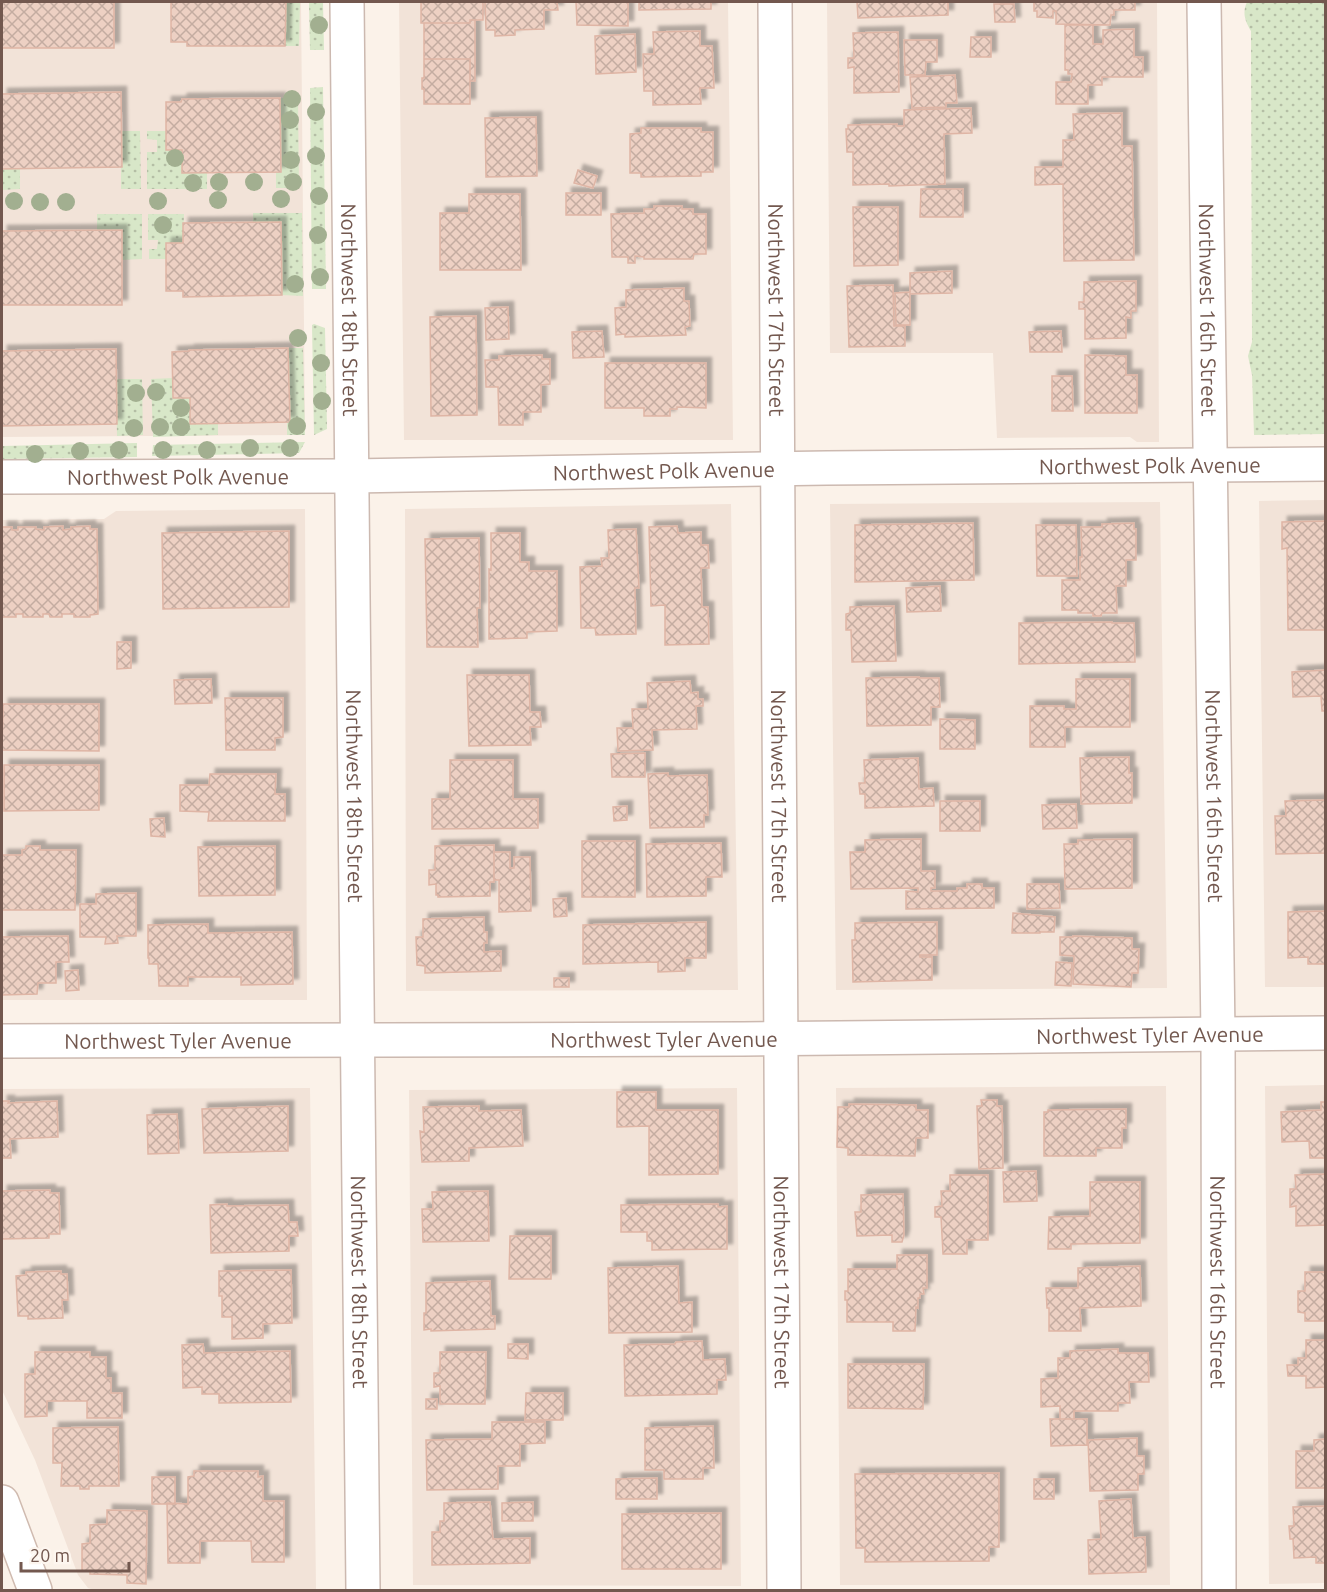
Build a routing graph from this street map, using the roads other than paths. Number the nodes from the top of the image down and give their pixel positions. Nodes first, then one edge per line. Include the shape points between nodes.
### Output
1 (347, 2) edge
2 (775, 2) edge
3 (1204, 2) edge
4 (1326, 464) edge
5 (1210, 465) junction
6 (777, 469) junction
7 (352, 476) junction
8 (2, 477) edge
9 (1326, 1033) edge
10 (1218, 1035) junction
11 (780, 1039) junction
12 (357, 1040) junction
13 (2, 1041) edge
14 (2, 1502) edge
15 (35, 1590) edge
16 (363, 1590) edge
17 (784, 1590) edge
18 (1219, 1590) edge

1 - 7 street, Northwest 18th Street
2 - 6 street, Northwest 17th Street
3 - 5 street, Northwest 16th Street
4 - 5 street, Northwest Polk Avenue
5 - 6 street, Northwest Polk Avenue
5 - 10 street, Northwest 16th Street
6 - 7 street, Northwest Polk Avenue
6 - 11 street, Northwest 17th Street
7 - 8 street, Northwest Polk Avenue
7 - 12 street, Northwest 18th Street
9 - 10 street, Northwest Tyler Avenue
10 - 11 street, Northwest Tyler Avenue
10 - 18 street, Northwest 16th Street
11 - 12 street, Northwest Tyler Avenue
11 - 17 street, Northwest 17th Street
12 - 13 street, Northwest Tyler Avenue
12 - 16 street, Northwest 18th Street
14 - 15 street

